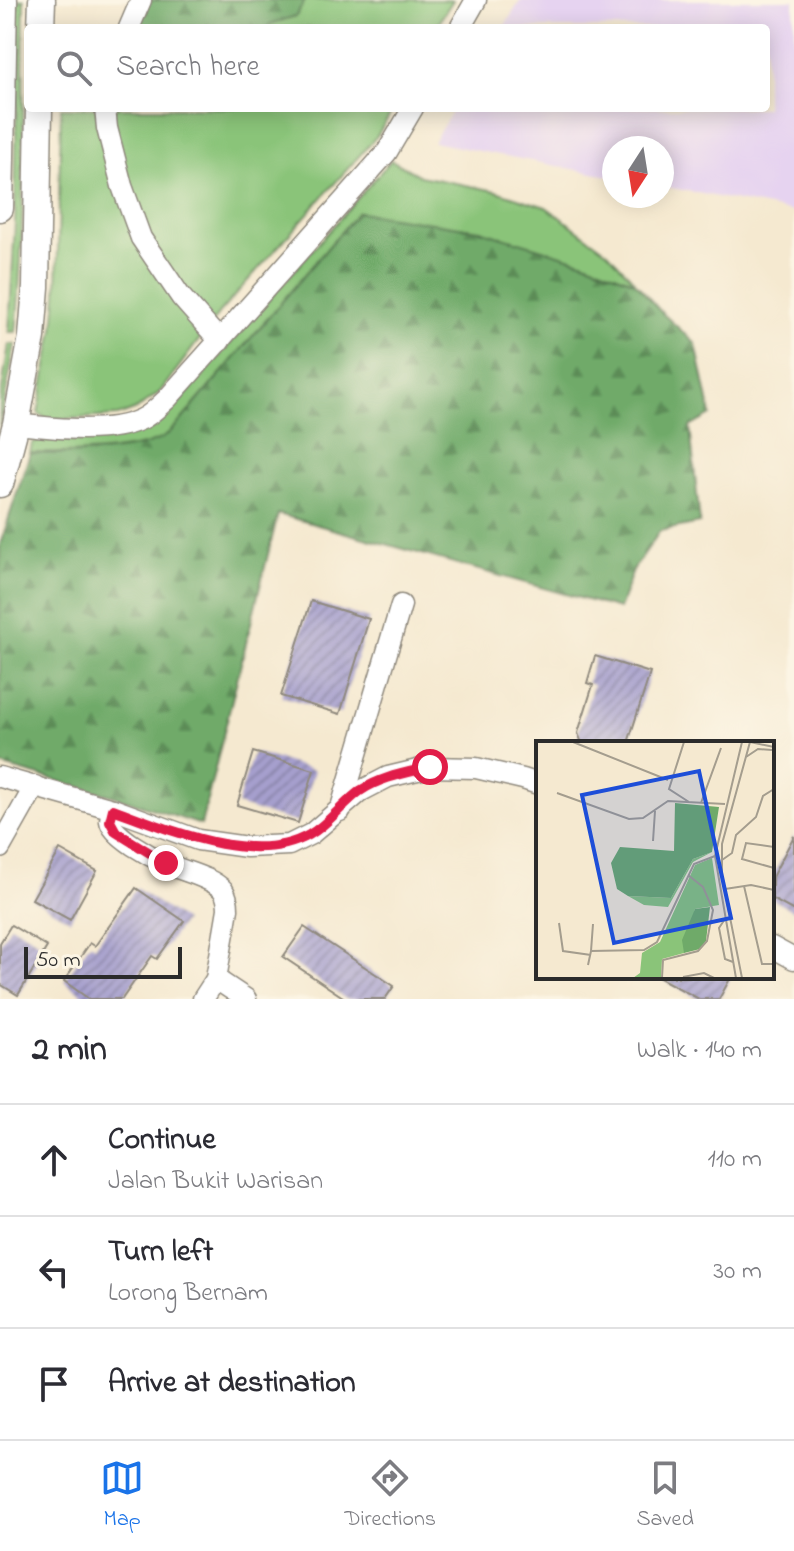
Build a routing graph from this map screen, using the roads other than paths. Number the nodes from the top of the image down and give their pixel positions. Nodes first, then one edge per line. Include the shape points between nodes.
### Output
1 (4, 0) edge
2 (141, 0) edge
3 (476, 0) edge
4 (131, 24) edge
5 (462, 24) edge
6 (39, 112) edge
7 (105, 112) edge
8 (411, 112) edge
9 (0, 198) edge
10 (0, 208) edge
11 (220, 341) junction
12 (16, 424) junction
13 (0, 484) edge
14 (401, 605) dead end
15 (0, 777) edge
16 (536, 783) edge
17 (35, 786) junction
18 (113, 809) junction
19 (340, 811) junction
20 (0, 848) edge
21 (774, 948) edge
22 (794, 959) edge
23 (216, 979) junction
24 (203, 999) edge
25 (246, 999) edge

1 - 9 main road
2 - 4 street
3 - 5 street
6 - 12 main road via 36,287
7 - 11 street via 122,186 141,238 181,297
8 - 11 street via 387,152
9 - 10 main road
11 - 12 street via 144,419 118,427
12 - 13 main road
14 - 19 street
15 - 17 street
16 - 19 street via 476,768 430,767 388,777 361,791
17 - 18 street
17 - 20 street
18 - 19 street via 198,840 247,847 289,845
18 - 23 street via 110,821 123,838 222,889 228,909
21 - 22 street
23 - 24 street
23 - 25 street

